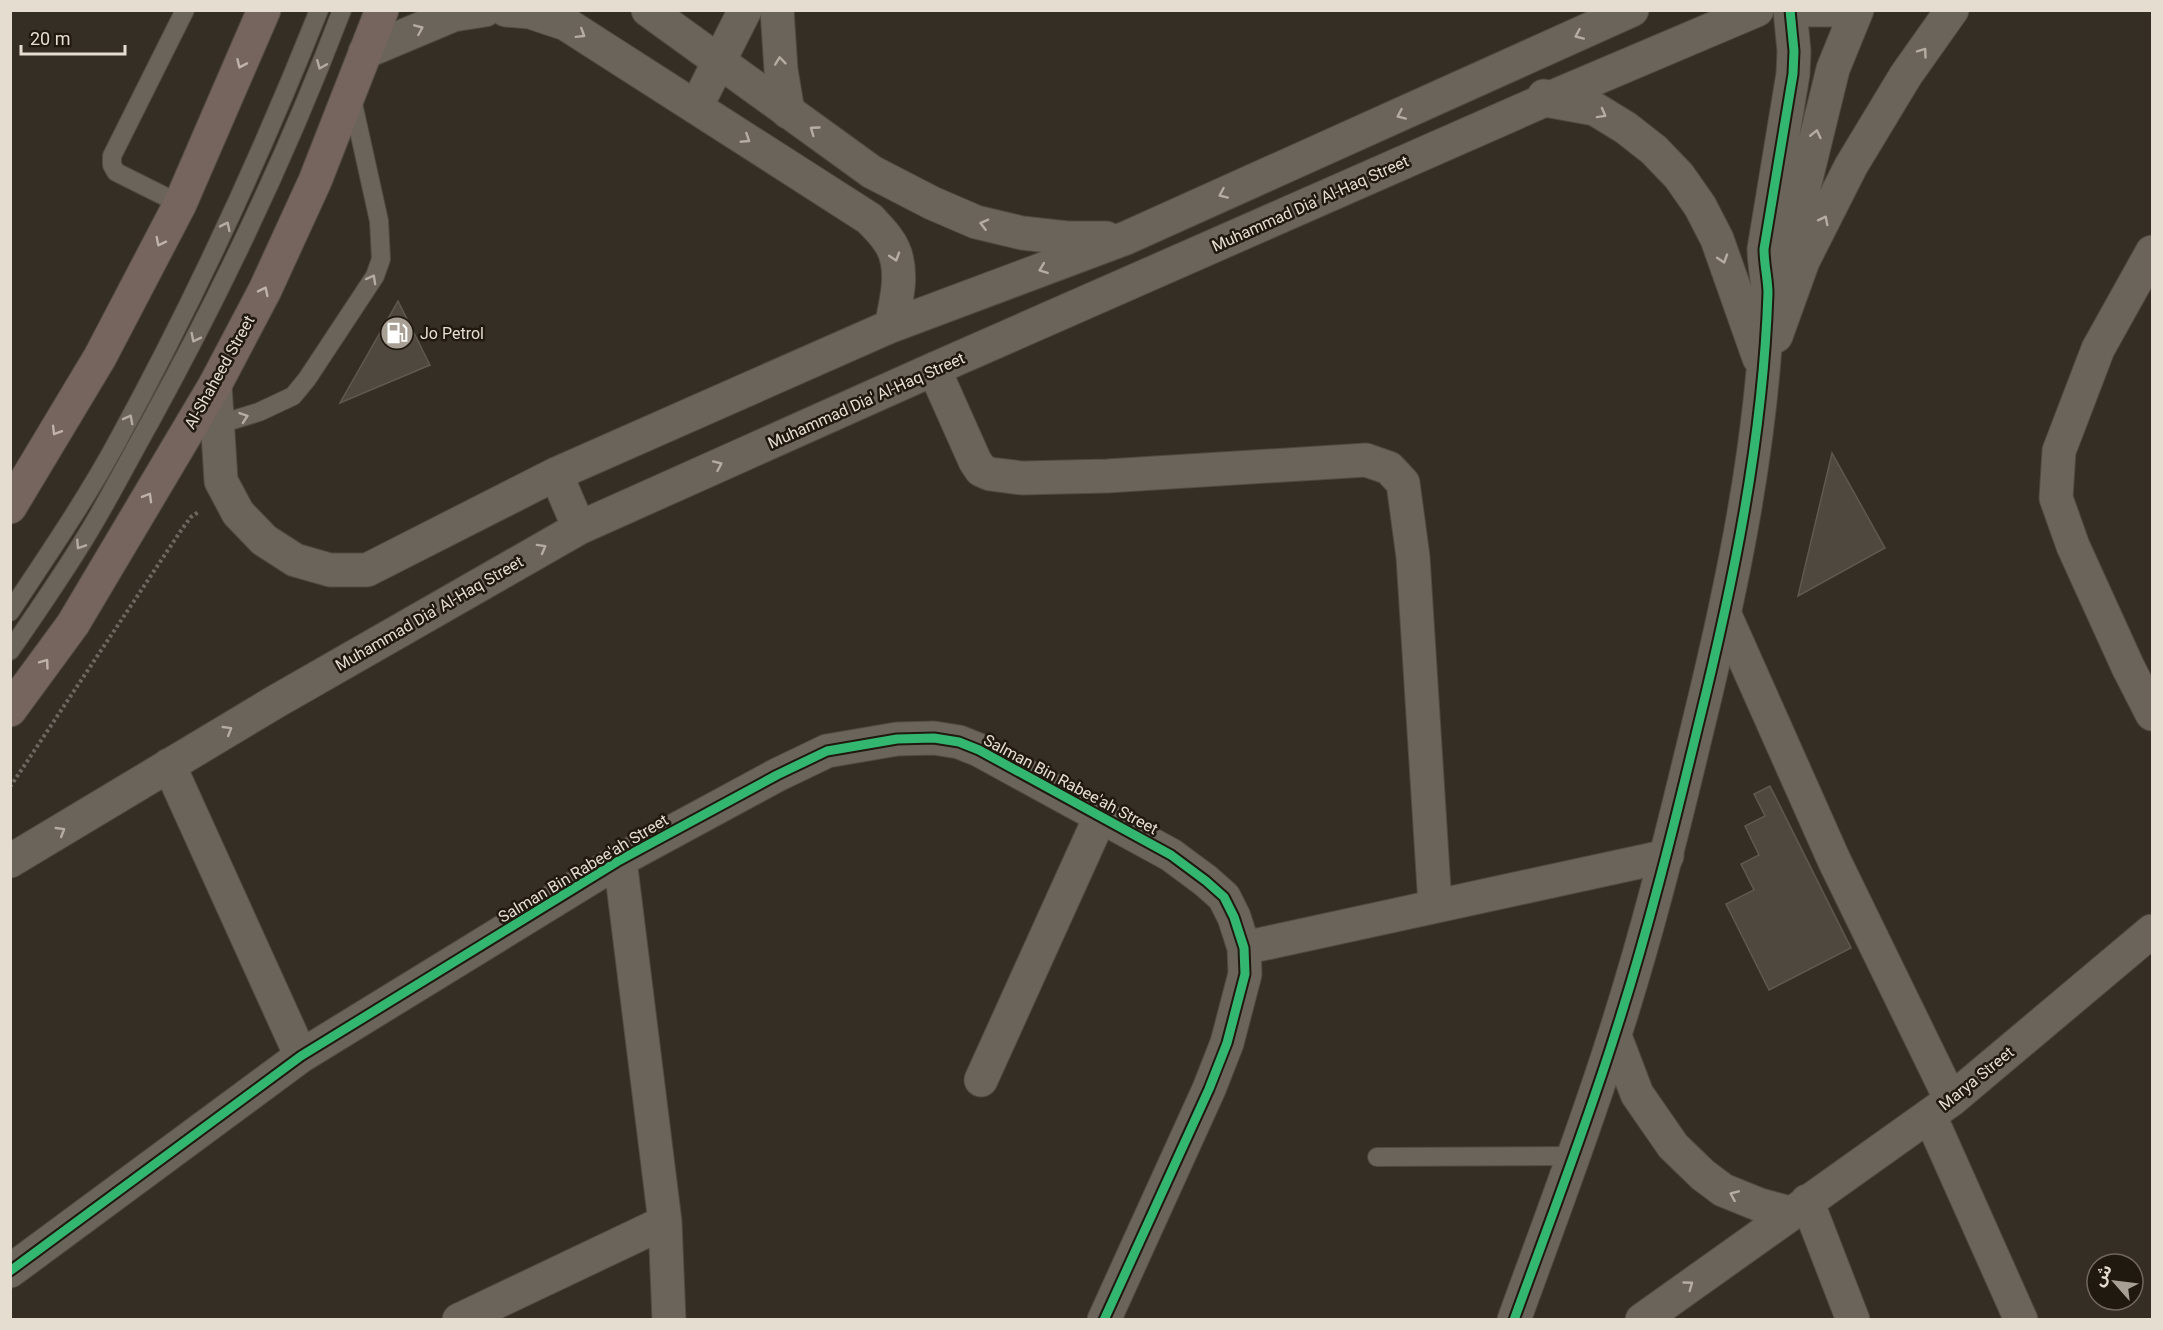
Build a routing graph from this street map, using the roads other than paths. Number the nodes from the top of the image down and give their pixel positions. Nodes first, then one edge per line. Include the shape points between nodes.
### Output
1 (185, 10) edge
2 (264, 10) edge
3 (319, 10) edge
4 (342, 10) edge
5 (382, 10) edge
6 (485, 10) edge
7 (506, 10) edge
8 (648, 10) edge
9 (745, 10) edge
10 (777, 10) edge
11 (1632, 10) edge
12 (1757, 10) edge
13 (1790, 10) edge
14 (1804, 10) edge
15 (1830, 10) edge
16 (1857, 10) edge
17 (1952, 10) edge
18 (366, 52) junction
19 (1525, 59) junction
20 (720, 61) junction
21 (350, 92) junction
22 (1545, 100) junction
23 (696, 107) junction
24 (788, 112) junction
25 (180, 204) junction
26 (1126, 237) junction
27 (2152, 252) edge
28 (1768, 289) junction
29 (891, 326) junction
30 (934, 369) junction
31 (1763, 371) junction
32 (202, 428) junction
33 (556, 474) junction
34 (10, 507) edge
35 (579, 528) junction
36 (10, 612) edge
37 (1725, 615) junction
38 (10, 651) edge
39 (10, 710) edge
40 (2152, 714) edge
41 (169, 765) junction
42 (1101, 815) junction
43 (1667, 856) junction
44 (10, 861) edge
45 (620, 861) junction
46 (1435, 905) junction
47 (2152, 931) edge
48 (1244, 948) junction
49 (1615, 1036) junction
50 (301, 1056) junction
51 (981, 1080) dead end
52 (1941, 1108) junction
53 (1574, 1156) junction
54 (1377, 1157) dead end
55 (1798, 1207) junction
56 (665, 1222) junction
57 (10, 1271) edge
58 (459, 1320) edge
59 (669, 1320) edge
60 (1104, 1320) edge
61 (1514, 1320) edge
62 (1642, 1320) edge
63 (1852, 1320) edge
64 (2021, 1320) edge

1 - 25 lane via 112,156 116,172
2 -> 25 highway
36 -> 3 lane via 116,444 176,331 232,215
4 -> 38 lane via 272,180 186,356 88,532
5 - 18 highway, Al-Shaheed Street
18 -> 6 street via 453,15
7 -> 23 street via 530,12 566,24
8 - 20 street
9 - 20 street
24 -> 10 street
11 -> 19 street
12 - 22 street, Muhammad Dia' Al-Haq Street
13 - 28 street via 1793,74 1766,228 1764,269
14 - 15 street
28 -> 16 street via 1786,255 1824,99
31 -> 17 street via 1803,261 1851,166 1906,75
18 - 21 highway, Al-Shaheed Street
19 - 22 street
19 -> 26 street
20 - 23 street
20 - 24 street
32 -> 21 highway, Al-Shaheed Street via 214,385 265,290
32 -> 21 lane via 269,408 293,396 375,276 381,259 379,221
22 - 30 street, Muhammad Dia' Al-Haq Street
22 -> 31 street via 1594,109 1654,150 1679,176 1717,239
23 -> 29 street via 870,219 890,242 899,270
26 -> 24 street via 1067,238 976,222 872,172
25 -> 34 highway via 100,357
26 -> 29 street
27 - 40 street via 2098,349 2059,451 2056,498 2073,546
28 - 31 street
29 - 33 street
35 -> 30 street, Muhammad Dia' Al-Haq Street
30 - 46 street via 975,461 990,474 1022,478 1107,476 1366,460 1389,468 1402,483 1413,557
31 - 37 street via 1749,488
32 - 33 street via 221,481 238,513 264,540 295,560 330,570 367,570
39 -> 32 highway, Al-Shaheed Street via 73,624
33 - 35 street
41 -> 35 street, Muhammad Dia' Al-Haq Street
37 - 43 street
37 - 52 street
44 -> 41 street, Muhammad Dia' Al-Haq Street
41 - 50 street
42 - 45 street, Salman Bin Rabee'ah Street via 959,742 897,739 827,751
42 - 48 street, Salman Bin Rabee'ah Street via 1172,855 1224,897
42 - 51 street
43 - 46 street
43 - 49 street
45 - 50 street, Salman Bin Rabee'ah Street
45 - 56 street
46 - 48 street
47 - 52 street, Marya Street
48 - 60 street, Salman Bin Rabee'ah Street via 1245,974 1227,1043
49 - 53 street
55 -> 49 street via 1760,1205 1723,1190 1704,1175 1673,1146 1637,1094
50 - 57 street, Salman Bin Rabee'ah Street
52 - 55 street, Marya Street
52 - 64 street
53 - 54 lane
53 - 61 street
62 -> 55 street, Marya Street
55 - 63 street
56 - 58 street
56 - 59 street

